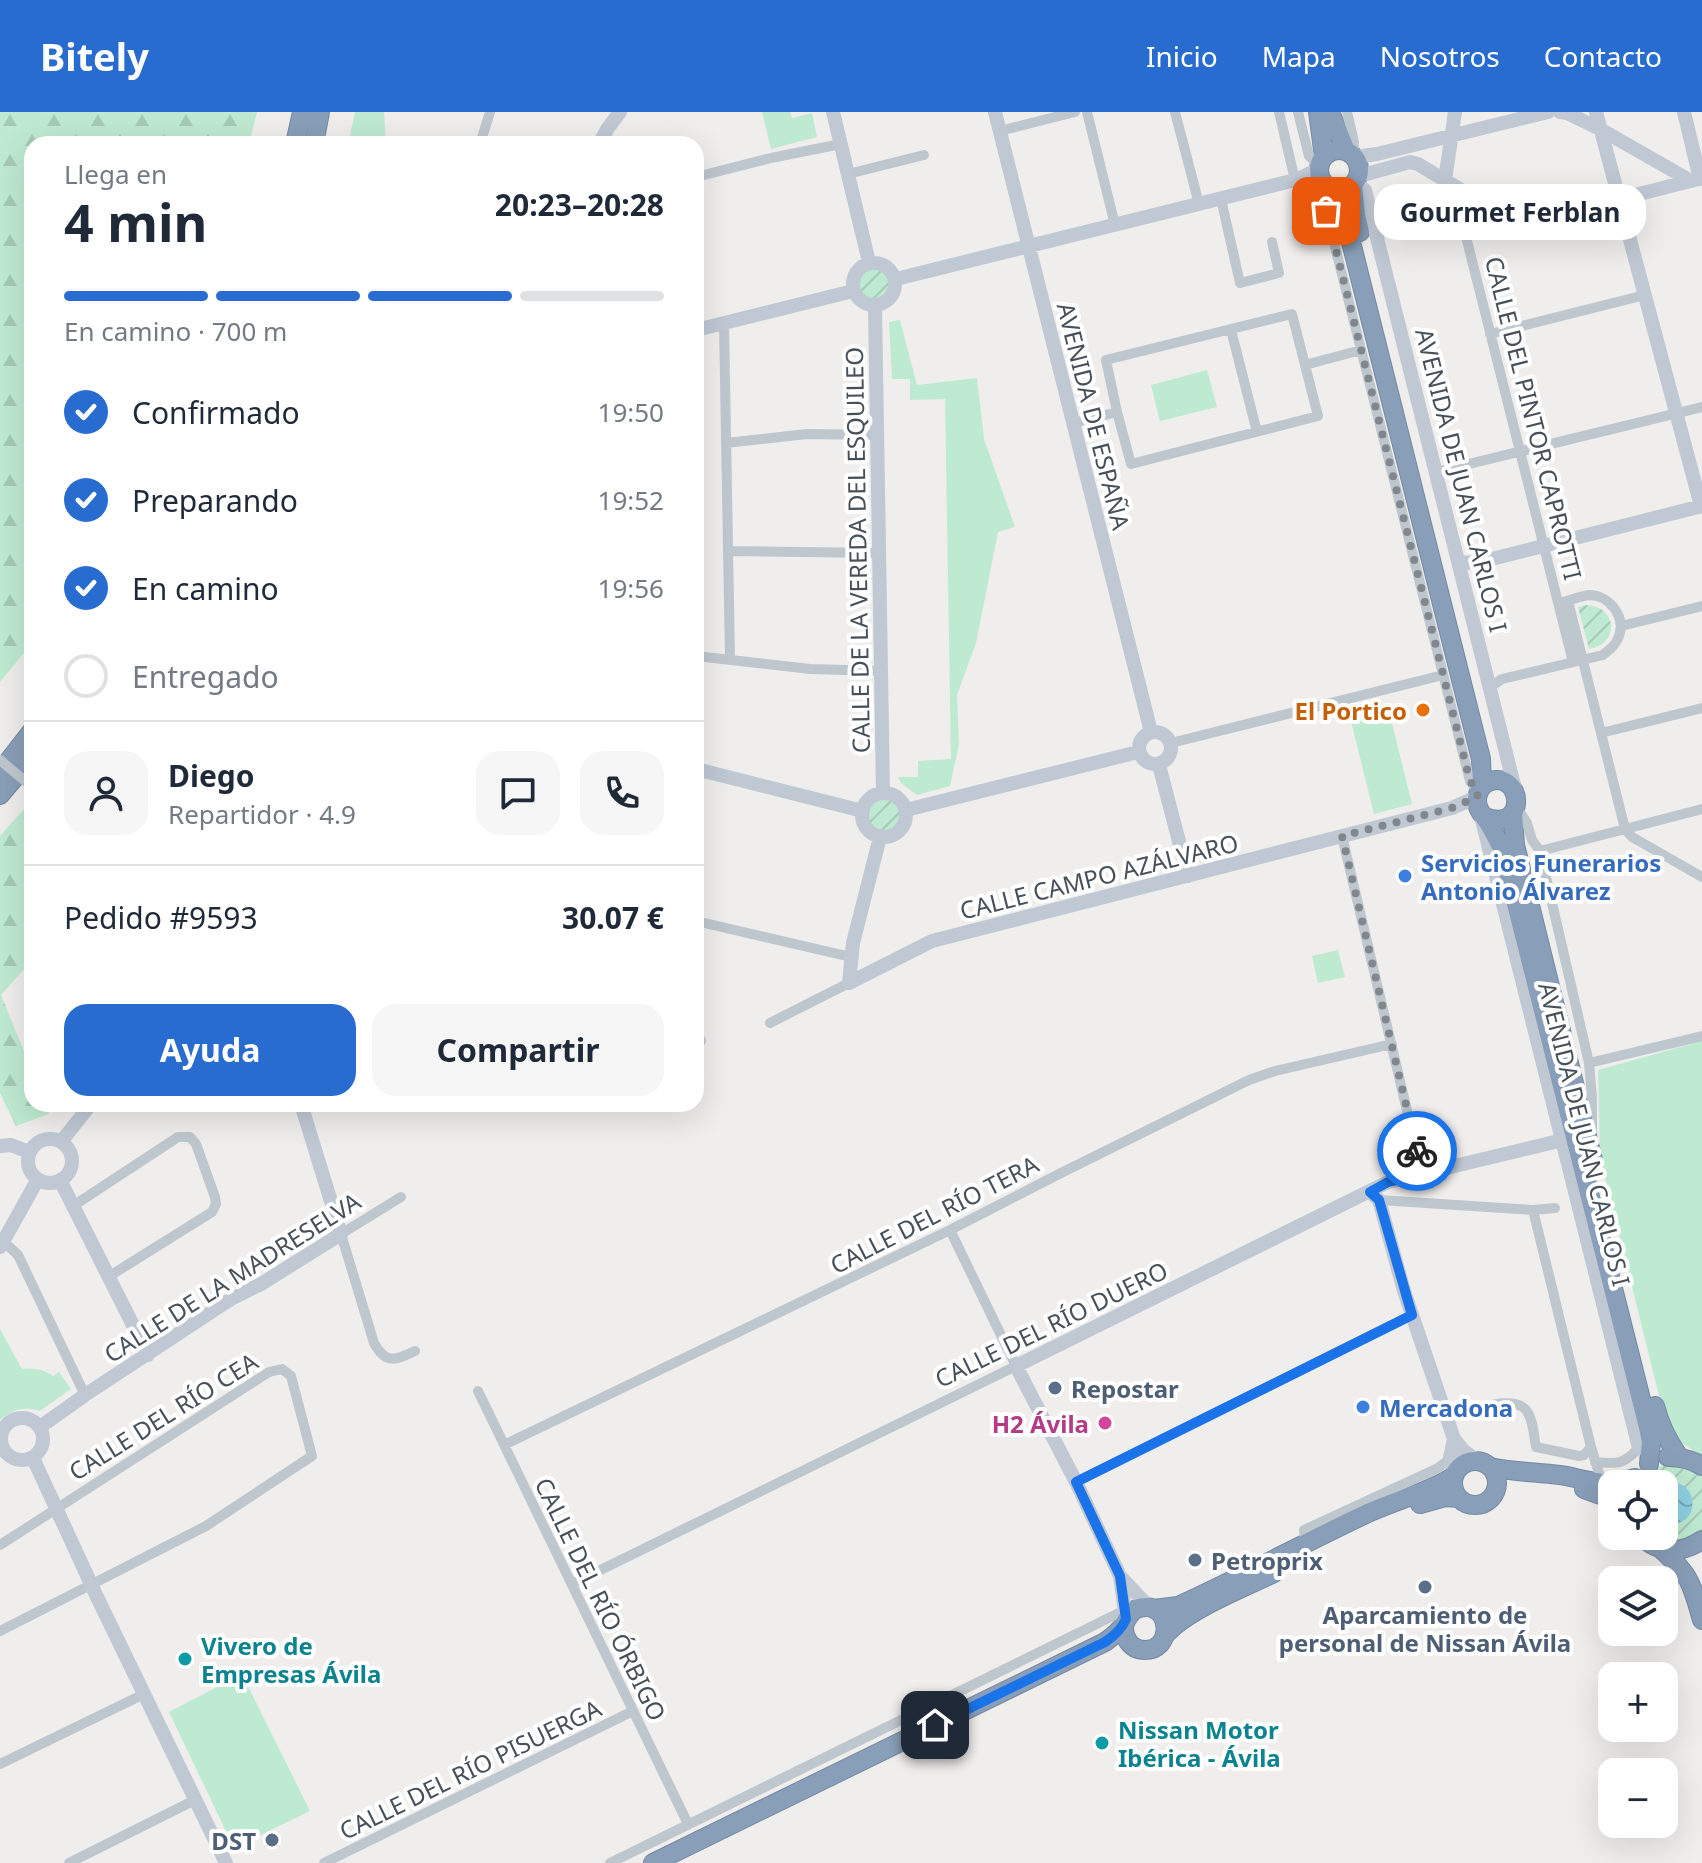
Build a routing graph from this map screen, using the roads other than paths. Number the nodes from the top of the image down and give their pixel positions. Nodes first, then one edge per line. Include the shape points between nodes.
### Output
1 (302, 112) edge
2 (320, 112) edge
3 (490, 112) edge
4 (620, 112) edge
5 (833, 112) edge
6 (995, 112) edge
7 (1075, 112) edge
8 (1087, 112) edge
9 (1175, 112) edge
10 (1279, 112) edge
11 (1298, 112) edge
12 (1318, 112) edge
13 (1330, 112) edge
14 (1347, 112) edge
15 (1455, 112) edge
16 (1548, 112) edge
17 (1560, 112) edge
18 (1596, 112) edge
19 (1684, 112) edge
20 (1600, 129) junction
21 (1000, 131) junction
22 (297, 136) edge
23 (316, 136) edge
24 (482, 136) edge
25 (604, 136) edge
26 (1451, 136) junction
27 (841, 144) junction
28 (924, 155) dead end
29 (1352, 155) junction
30 (848, 174) junction
31 (1322, 174) junction
32 (704, 175) edge
33 (1698, 179) edge
34 (1295, 180) junction
35 (1356, 182) junction
36 (1449, 183) junction
37 (1221, 199) junction
38 (1619, 199) junction
39 (1199, 204) junction
40 (1115, 225) junction
41 (1272, 242) dead end
42 (1029, 246) junction
43 (869, 262) junction
44 (896, 279) junction
45 (853, 291) junction
46 (1645, 295) junction
47 (875, 306) junction
48 (724, 323) junction
49 (704, 328) edge
50 (1231, 330) junction
51 (1490, 334) junction
52 (1361, 350) junction
53 (1305, 365) junction
54 (1702, 407) edge
55 (1117, 412) junction
56 (1676, 413) junction
57 (1073, 423) junction
58 (1257, 432) junction
59 (877, 435) junction
60 (726, 443) junction
61 (1519, 451) junction
62 (1436, 472) junction
63 (1702, 506) edge
64 (1543, 546) junction
65 (728, 551) junction
66 (879, 553) junction
67 (1458, 562) junction
68 (1563, 602) junction
69 (1702, 606) edge
70 (1621, 626) junction
71 (704, 657) edge
72 (730, 660) junction
73 (1578, 661) junction
74 (881, 671) junction
75 (1443, 675) junction
76 (1493, 681) junction
77 (1702, 708) edge
78 (1151, 732) junction
79 (1601, 733) junction
80 (24, 741) edge
81 (1171, 743) junction
82 (1138, 752) junction
83 (0, 760) edge
84 (1159, 765) junction
85 (24, 766) edge
86 (704, 771) edge
87 (0, 772) edge
88 (24, 780) edge
89 (883, 793) junction
90 (0, 795) edge
91 (1512, 798) junction
92 (1480, 802) junction
93 (1702, 809) edge
94 (906, 810) junction
95 (863, 811) junction
96 (1625, 829) junction
97 (1342, 836) junction
98 (880, 837) junction
99 (1540, 851) junction
100 (1188, 876) junction
101 (1702, 877) edge
102 (704, 923) edge
103 (851, 957) junction
104 (849, 983) junction
105 (770, 1023) dead end
106 (1702, 1036) edge
107 (1392, 1044) junction
108 (1589, 1063) junction
109 (85, 1112) edge
110 (303, 1112) edge
111 (1563, 1140) junction
112 (61, 1142) junction
113 (0, 1146) edge
114 (29, 1152) junction
115 (1592, 1152) junction
116 (1422, 1174) junction
117 (38, 1179) junction
118 (60, 1180) junction
119 (1374, 1196) junction
120 (401, 1197) dead end
121 (73, 1206) junction
122 (1555, 1208) dead end
123 (1533, 1210) junction
124 (950, 1230) junction
125 (341, 1234) junction
126 (2, 1245) edge
127 (108, 1277) junction
128 (1412, 1315) junction
129 (415, 1351) dead end
130 (148, 1355) junction
131 (1016, 1366) junction
132 (478, 1391) dead end
133 (85, 1395) junction
134 (1446, 1418) junction
135 (40, 1427) junction
136 (504, 1445) junction
137 (1591, 1447) junction
138 (1, 1450) edge
139 (1472, 1455) junction
140 (1679, 1457) junction
141 (33, 1458) junction
142 (1595, 1462) junction
143 (1702, 1466) edge
144 (1640, 1468) edge
145 (1453, 1469) junction
146 (1598, 1470) edge
147 (1076, 1482) junction
148 (1598, 1487) edge
149 (1598, 1490) edge
150 (1493, 1496) junction
151 (1459, 1498) junction
152 (57, 1510) junction
153 (1702, 1540) edge
154 (0, 1545) edge
155 (1662, 1550) edge
156 (1671, 1550) edge
157 (1120, 1576) junction
158 (572, 1584) junction
159 (92, 1585) junction
160 (1136, 1613) junction
161 (1702, 1620) edge
162 (0, 1631) edge
163 (1166, 1634) junction
164 (1135, 1648) junction
165 (144, 1694) junction
166 (633, 1711) junction
167 (0, 1764) edge
168 (195, 1800) junction
169 (688, 1824) junction
170 (69, 1863) edge
171 (226, 1863) edge
172 (324, 1863) edge
173 (610, 1863) edge
174 (653, 1863) edge
175 (680, 1863) edge

1 - 22 highway
2 - 23 highway
3 - 24 street
4 - 25 street
5 - 27 street
6 - 21 street, AVENIDA DE ESPAÑA
7 - 21 street
8 - 40 street
9 - 39 street
10 - 34 street
11 - 31 street, AVENIDA DE JUAN CARLOS I via 1309,156
12 - 31 highway, AVENIDA DE JUAN CARLOS I
13 - 29 highway
14 - 29 street
15 - 26 street, CALLE DEL PINTOR CAPROTTI
16 - 26 street
17 - 20 street
18 - 20 street
19 - 33 street
20 - 33 street
20 - 38 street
21 - 42 street, AVENIDA DE ESPAÑA
26 - 29 street
26 - 36 street, CALLE DEL PINTOR CAPROTTI
27 - 30 street
27 - 32 street
28 - 30 street
29 - 31 highway via 1331,152
29 - 35 highway via 1359,166
30 - 43 street
31 - 34 street
31 - 35 highway via 1342,191
31 - 52 street, AVENIDA DE JUAN CARLOS I via 1326,211
31 - 92 highway, AVENIDA DE JUAN CARLOS I via 1349,233 1481,759
33 - 38 street
34 - 37 street
35 - 36 street via 1410,162
35 - 62 street, AVENIDA DE JUAN CARLOS I via 1365,190
35 - 91 highway, AVENIDA DE JUAN CARLOS I via 1356,215 1489,741
36 - 38 street via 1509,219 1533,221
36 - 51 street, CALLE DEL PINTOR CAPROTTI
37 - 39 street
37 - 41 street via 1240,283 1279,273
38 - 46 street
39 - 40 street
40 - 42 street
42 - 44 street
42 - 57 street, AVENIDA DE ESPAÑA
43 - 44 street via 891,269
43 - 45 street via 859,268
44 - 47 street via 895,292
45 - 47 street
45 - 48 street
46 - 51 street
46 - 56 street
47 - 59 street, CALLE DE LA VEREDA DEL ESQUILEO
48 - 49 street
48 - 60 street
50 - 53 street via 1292,314
50 - 55 street via 1106,360
50 - 58 street
51 - 61 street, CALLE DEL PINTOR CAPROTTI
52 - 53 street
52 - 75 street, AVENIDA DE JUAN CARLOS I
53 - 58 street via 1318,416
54 - 56 street
55 - 57 street
55 - 58 street via 1131,464
56 - 61 street
56 - 63 street
57 - 78 street, AVENIDA DE ESPAÑA
59 - 60 street via 807,434
59 - 66 street, CALLE DE LA VEREDA DEL ESQUILEO
60 - 65 street
61 - 62 street
61 - 64 street, CALLE DEL PINTOR CAPROTTI
62 - 67 street, AVENIDA DE JUAN CARLOS I
63 - 64 street
64 - 67 street via 1476,563
64 - 68 street, CALLE DEL PINTOR CAPROTTI
65 - 66 street
65 - 72 street
66 - 74 street, CALLE DE LA VEREDA DEL ESQUILEO
67 - 76 street, AVENIDA DE JUAN CARLOS I
68 - 70 street via 1590,595 1606,599
68 - 73 street, CALLE DEL PINTOR CAPROTTI
69 - 70 street
70 - 73 street via 1612,648
71 - 72 street
72 - 74 street
73 - 76 street
73 - 79 street, CALLE DEL PINTOR CAPROTTI
74 - 89 street, CALLE DE LA VEREDA DEL ESQUILEO
75 - 81 street
75 - 92 street, AVENIDA DE JUAN CARLOS I
76 - 91 street, AVENIDA DE JUAN CARLOS I
77 - 79 street
78 - 81 street via 1163,733
78 - 82 street via 1140,739
79 - 96 street, CALLE DEL PINTOR CAPROTTI
80 - 87 highway
81 - 84 street via 1170,757
82 - 84 street via 1146,763
82 - 94 street
83 - 88 street, bridge
84 - 100 street
85 - 90 highway
86 - 95 street
89 - 94 street via 893,795
89 - 95 street via 867,802
91 - 92 highway via 1491,781
91 - 92 highway via 1505,819 1495,821
91 - 99 street
91 - 115 highway, AVENIDA DE JUAN CARLOS I via 1515,845
92 - 97 street, CALLE CAMPO AZÁLVARO
92 - 111 street, AVENIDA DE JUAN CARLOS I
92 - 144 highway, AVENIDA DE JUAN CARLOS I via 1502,848 1648,1427 1651,1442
93 - 96 street
94 - 98 street via 900,831
95 - 98 street via 869,832
96 - 99 street
96 - 101 street
97 - 100 street, CALLE CAMPO AZÁLVARO
97 - 107 street
98 - 103 street
99 - 108 street
100 - 104 street, CALLE CAMPO AZÁLVARO via 932,941
102 - 103 street
103 - 104 street
104 - 105 street, CALLE CAMPO AZÁLVARO
106 - 108 street
107 - 116 street
107 - 124 street, CALLE DEL RÍO TERA via 1249,1080
108 - 115 street
109 - 112 street
110 - 125 street
111 - 116 street, CALLE DEL RÍO DUERO
111 - 144 street, AVENIDA DE JUAN CARLOS I
112 - 114 street via 43,1140
112 - 118 street via 71,1158 69,1171
113 - 114 street
114 - 117 street via 28,1165
115 - 140 highway, AVENIDA DE JUAN CARLOS I via 1660,1425
116 - 119 street, CALLE DEL RÍO DUERO via 1388,1182
117 - 118 street
117 - 126 street
118 - 121 street
119 - 123 street
119 - 128 street
119 - 131 street, CALLE DEL RÍO DUERO
120 - 125 street, CALLE DE LA MADRESELVA
121 - 127 street
121 - 127 street via 178,1137 190,1137 196,1144 215,1197 212,1212
122 - 123 street
123 - 137 street
124 - 131 street
124 - 136 street, CALLE DEL RÍO TERA
125 - 129 street via 379,1353 397,1360
125 - 130 street, CALLE DE LA MADRESELVA
126 - 133 street, CALLE DE LA MADRESELVA via 18,1255
127 - 130 street
128 - 134 street
128 - 147 street
130 - 133 street, CALLE DE LA MADRESELVA
131 - 147 street
131 - 158 street, CALLE DEL RÍO DUERO
132 - 136 street, CALLE DEL RÍO ÓRBIGO
133 - 135 street, CALLE DE LA MADRESELVA
134 - 137 street via 1487,1405 1522,1406 1528,1411 1536,1447 1579,1456
134 - 139 street
135 - 138 street via 28,1419 8,1423
135 - 141 street via 44,1441
136 - 158 street, CALLE DEL RÍO ÓRBIGO
137 - 142 street
138 - 141 street via 19,1461
139 - 145 street
139 - 145 highway via 1468,1463
139 - 148 highway via 1517,1473 1576,1477
139 - 150 highway via 1494,1472
140 - 143 highway
140 - 144 highway
141 - 152 street, CALLE DEL RÍO CEA
142 - 144 street via 1627,1460
142 - 146 street
145 - 151 highway
145 - 160 highway via 1442,1485 1368,1513 1178,1606
147 - 157 street
149 - 150 highway via 1537,1483 1505,1488
150 - 151 highway via 1474,1505
151 - 163 highway via 1412,1507 1374,1524 1198,1611
152 - 154 street, CALLE DEL RÍO CEA
152 - 159 street, CALLE DEL RÍO CEA
152 - 159 street, CALLE DEL RÍO CEA via 269,1372 282,1369 291,1376 312,1456 206,1526
153 - 156 highway
155 - 161 highway via 1688,1577
157 - 160 street
157 - 160 street
158 - 166 street, CALLE DEL RÍO ÓRBIGO
159 - 162 street, CALLE DEL RÍO CEA
159 - 165 street, CALLE DEL RÍO CEA
160 - 163 highway via 1164,1620
160 - 164 highway via 1125,1638
160 - 169 street
160 - 174 highway via 1105,1642
163 - 164 highway via 1155,1648
164 - 175 highway via 1110,1652
165 - 167 street
165 - 168 street, CALLE DEL RÍO CEA
166 - 169 street, CALLE DEL RÍO ÓRBIGO
166 - 172 street, CALLE DEL RÍO PISUERGA
168 - 170 street
168 - 171 street, CALLE DEL RÍO CEA
169 - 173 street

